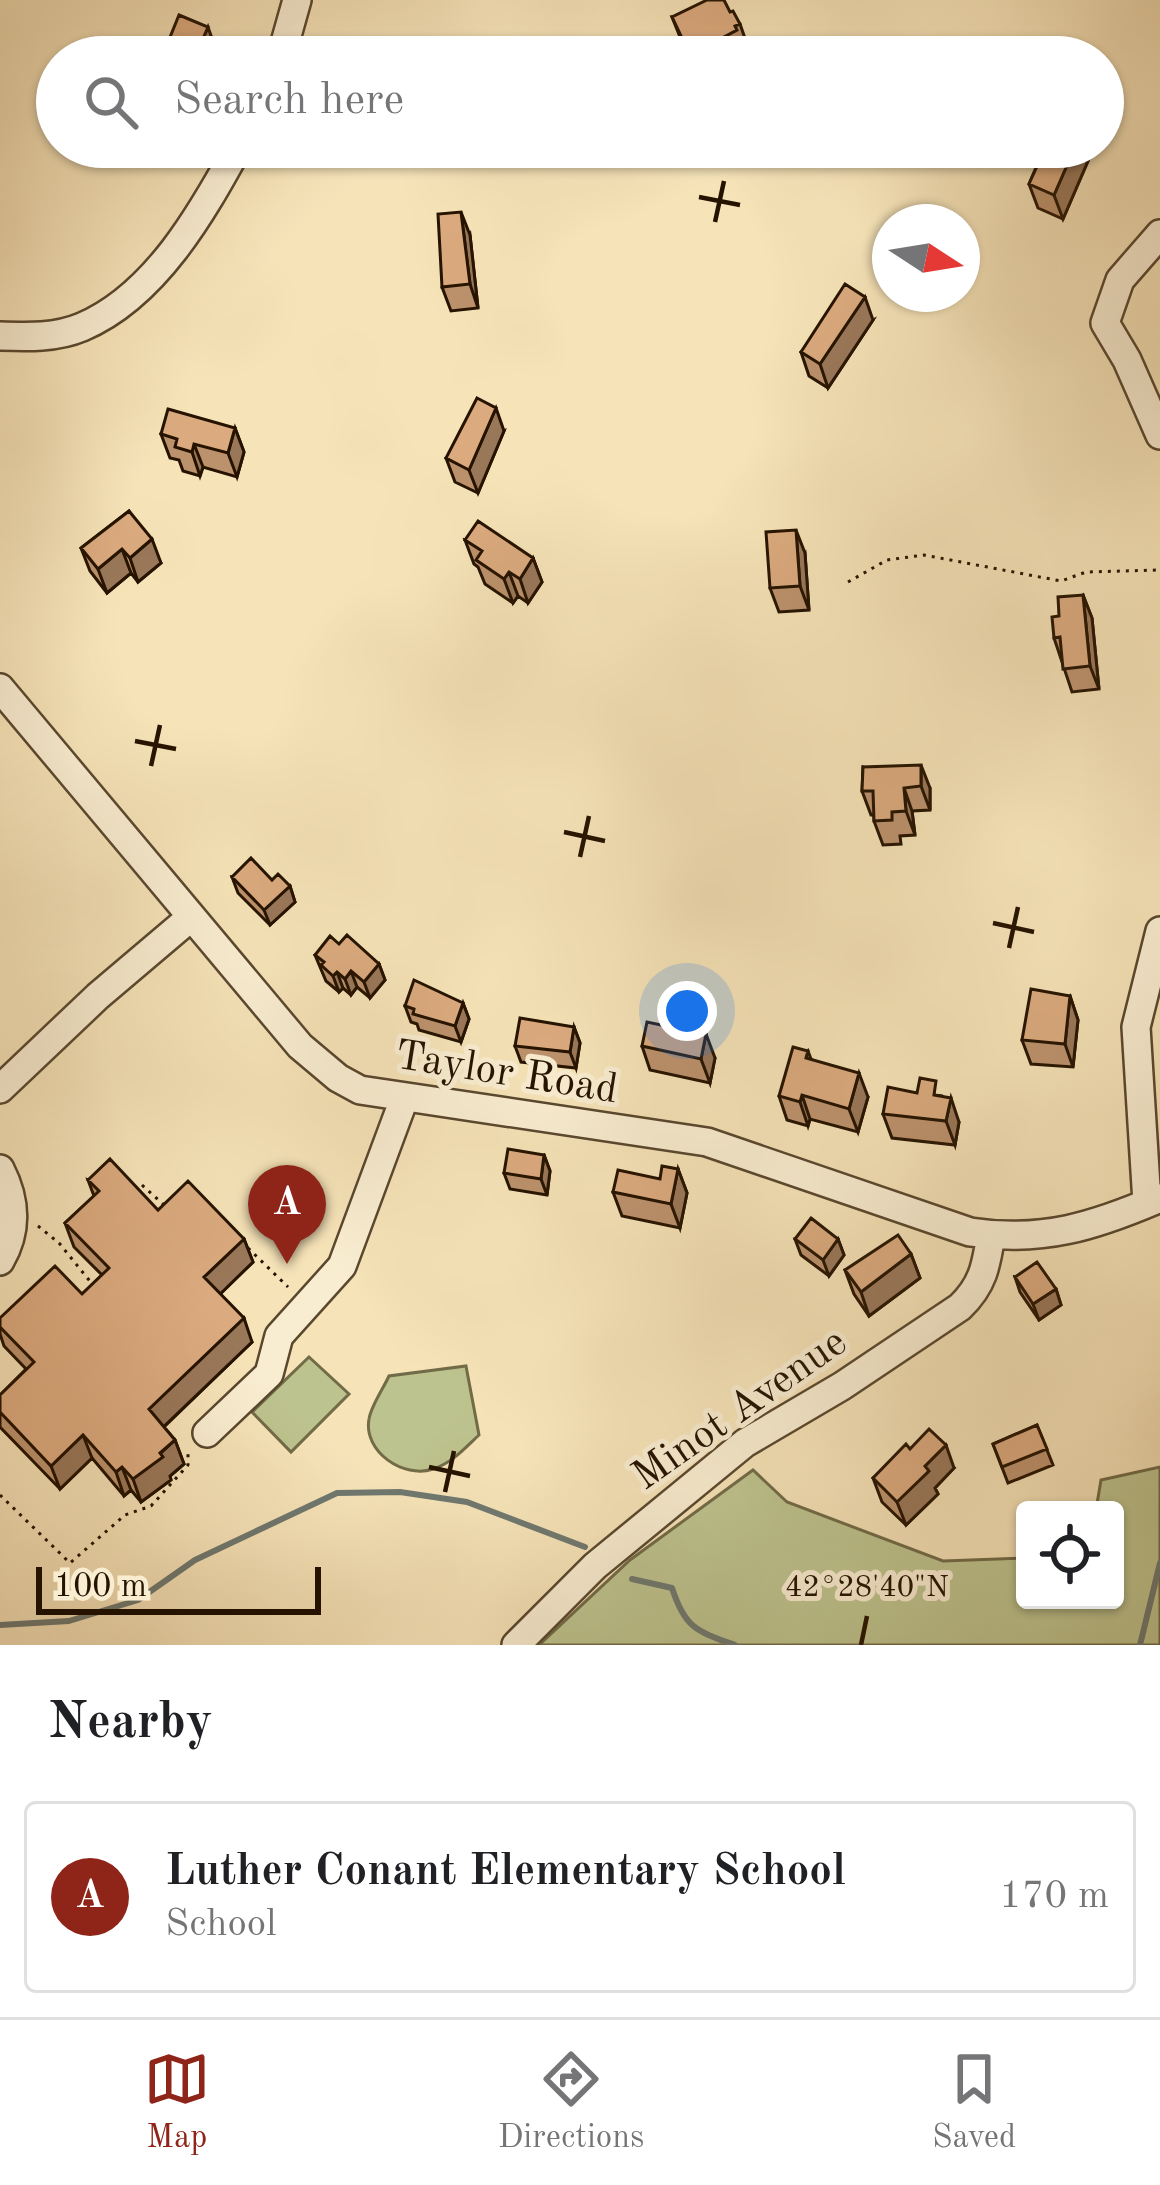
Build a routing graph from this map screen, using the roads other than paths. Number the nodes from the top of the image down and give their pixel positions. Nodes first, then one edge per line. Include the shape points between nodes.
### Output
1 (297, 0) edge
2 (287, 36) edge
3 (225, 168) edge
4 (1160, 234) edge
5 (0, 336) edge
6 (1160, 435) edge
7 (0, 688) edge
8 (190, 918) junction
9 (1160, 931) edge
10 (0, 1089) edge
11 (404, 1099) junction
12 (0, 1169) edge
13 (1154, 1200) edge
14 (991, 1235) junction
15 (0, 1261) edge
16 (207, 1433) road end
17 (516, 1645) edge

1 - 2 street
3 - 5 street via 154,274 117,307 39,338
4 - 6 street via 1112,292 1105,323
7 - 8 street, Taylor Road
8 - 10 street
8 - 11 street, Taylor Road via 319,1064 360,1090
9 - 13 street via 1136,1027
11 - 14 street, Taylor Road via 707,1142
11 - 16 street via 342,1266 279,1336 268,1374
12 - 15 street via 14,1207
13 - 14 street, Taylor Road via 1068,1232
14 - 17 street, Minot Avenue via 985,1273 959,1307 745,1443 596,1566

